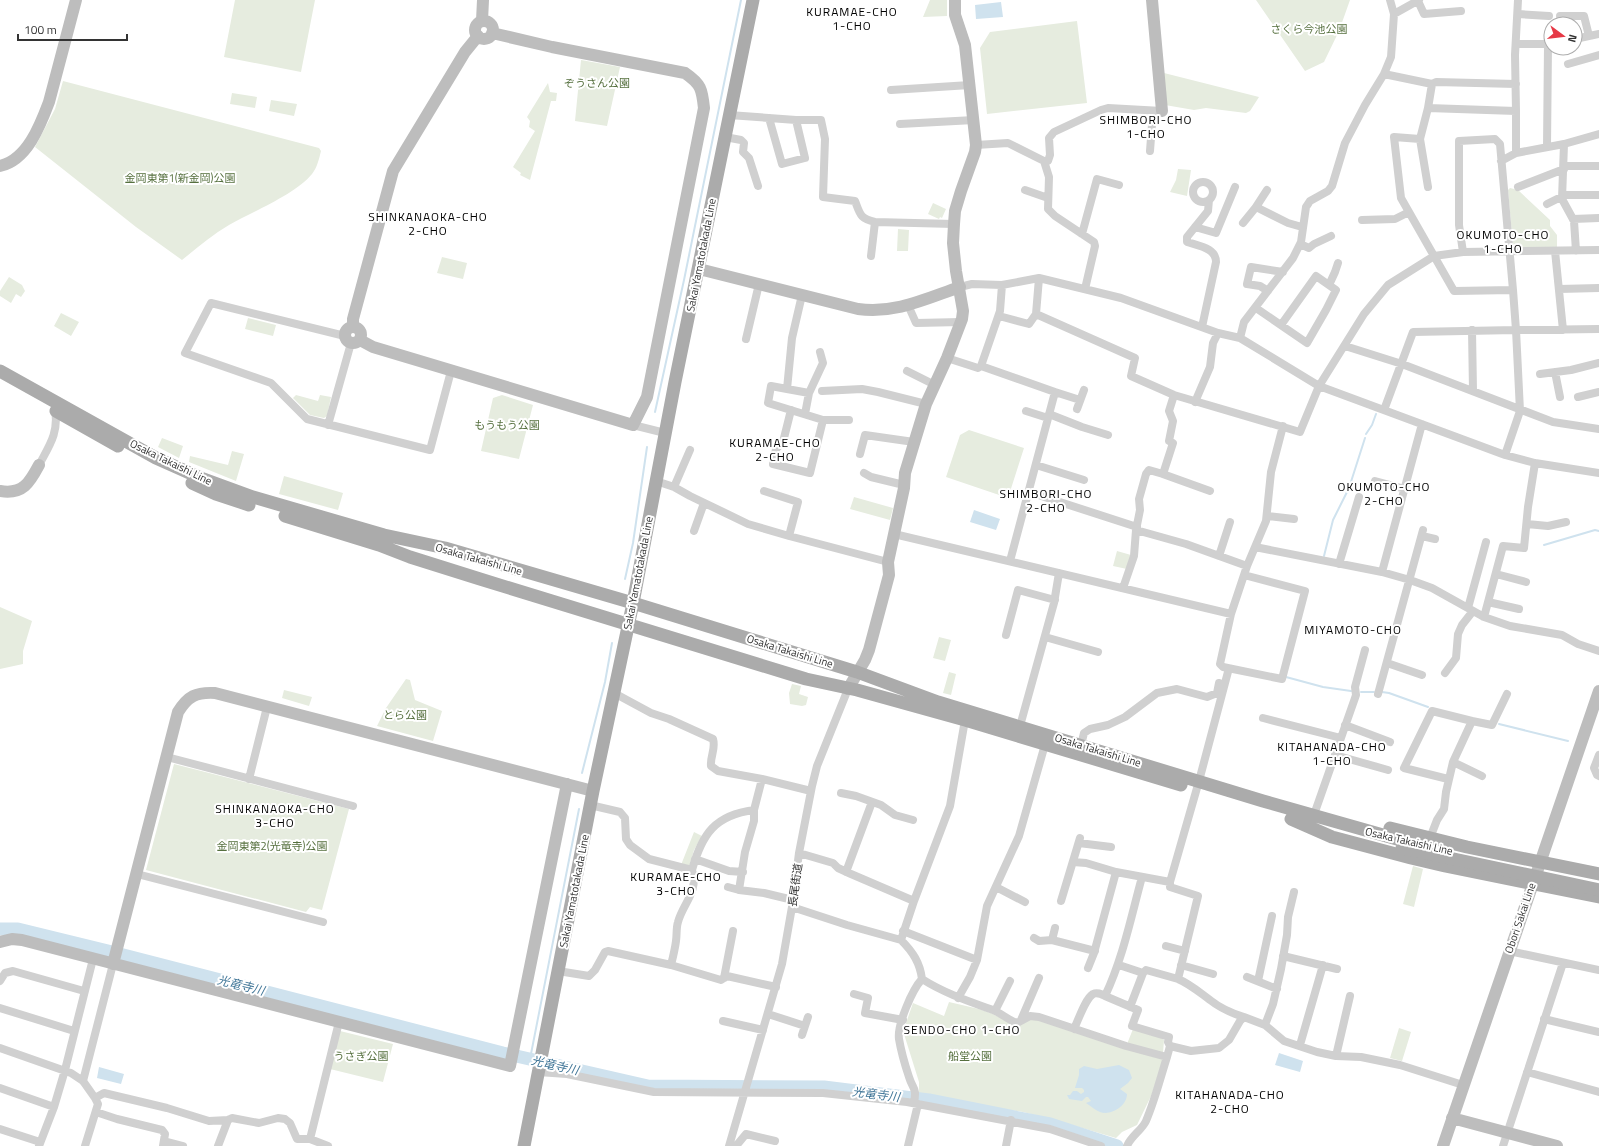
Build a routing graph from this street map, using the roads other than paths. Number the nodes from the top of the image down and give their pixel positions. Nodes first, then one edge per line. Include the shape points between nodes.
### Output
1 (76, 0) edge
2 (483, 0) edge
3 (753, 0) edge
4 (955, 0) edge
5 (1152, 0) edge
6 (1390, 0) edge
7 (1418, 0) edge
8 (1518, 0) edge
9 (1461, 11) dead end
10 (1394, 14) junction
11 (1518, 14) junction
12 (1549, 16) dead end
13 (1583, 16) edge
14 (482, 21) junction
15 (492, 33) junction
16 (1599, 34) edge
17 (478, 36) junction
18 (1589, 36) junction
19 (1583, 37) edge
20 (1516, 44) junction
21 (1543, 44) edge
22 (1599, 55) edge
23 (1549, 56) edge
24 (1568, 64) dead end
25 (1384, 74) junction
26 (1432, 84) junction
27 (1516, 84) junction
28 (970, 85) junction
29 (891, 90) dead end
30 (1428, 108) junction
31 (1157, 111) junction
32 (1516, 111) junction
33 (729, 115) junction
34 (769, 118) junction
35 (796, 120) junction
36 (974, 120) junction
37 (900, 124) dead end
38 (1599, 134) edge
39 (725, 137) junction
40 (1420, 139) junction
41 (1564, 144) junction
42 (976, 145) junction
43 (1547, 147) junction
44 (1150, 151) dead end
45 (1516, 153) junction
46 (1044, 161) junction
47 (1501, 161) junction
48 (0, 166) edge
49 (1599, 166) edge
50 (1564, 168) junction
51 (1119, 185) dead end
52 (758, 186) dead end
53 (1235, 187) dead end
54 (1428, 187) dead end
55 (1518, 187) dead end
56 (1025, 190) dead end
57 (1267, 190) dead end
58 (1599, 195) edge
59 (1562, 197) junction
60 (1048, 198) junction
61 (1209, 200) dead end
62 (1547, 204) dead end
63 (1256, 207) junction
64 (1409, 212) junction
65 (1599, 218) edge
66 (1573, 219) junction
67 (1362, 220) dead end
68 (875, 222) junction
69 (1243, 223) dead end
70 (954, 224) junction
71 (1196, 227) junction
72 (1302, 227) junction
73 (1082, 234) junction
74 (1331, 236) dead end
75 (1300, 244) junction
76 (1599, 250) edge
77 (1555, 251) junction
78 (1576, 251) junction
79 (1463, 252) junction
80 (1510, 252) junction
81 (872, 256) dead end
82 (1434, 256) junction
83 (1338, 263) dead end
84 (699, 269) junction
85 (1283, 272) junction
86 (1039, 278) junction
87 (759, 284) junction
88 (1002, 285) junction
89 (1329, 285) junction
90 (960, 287) junction
91 (1599, 288) edge
92 (1085, 289) junction
93 (1559, 289) junction
94 (1513, 290) junction
95 (1268, 291) junction
96 (802, 295) junction
97 (908, 305) junction
98 (1256, 308) junction
99 (1036, 314) junction
100 (999, 316) junction
101 (961, 322) junction
102 (1281, 325) junction
103 (1202, 327) junction
104 (1599, 329) edge
105 (1472, 330) junction
106 (1516, 330) junction
107 (1563, 330) junction
108 (1218, 333) junction
109 (352, 336) junction
110 (1240, 338) junction
111 (746, 339) dead end
112 (1345, 346) junction
113 (820, 352) dead end
114 (947, 358) junction
115 (1599, 363) edge
116 (1402, 364) junction
117 (981, 366) junction
118 (0, 371) edge
119 (451, 371) junction
120 (907, 371) dead end
121 (1555, 372) junction
122 (1540, 374) dead end
123 (0, 380) edge
124 (935, 385) junction
125 (1319, 386) junction
126 (787, 389) junction
127 (1084, 390) dead end
128 (822, 391) dead end
129 (1473, 391) junction
130 (1055, 392) junction
131 (1599, 392) edge
132 (809, 393) junction
133 (1174, 395) junction
134 (1560, 397) dead end
135 (1578, 397) dead end
136 (1080, 400) junction
137 (1195, 402) junction
138 (926, 404) junction
139 (1077, 409) dead end
140 (55, 410) junction
141 (791, 410) junction
142 (1384, 410) junction
143 (1026, 411) dead end
144 (1520, 411) junction
145 (805, 414) junction
146 (1048, 416) junction
147 (823, 420) junction
148 (849, 420) dead end
149 (1422, 424) junction
150 (328, 425) junction
151 (633, 425) junction
152 (1283, 426) junction
153 (1599, 429) edge
154 (665, 433) junction
155 (1108, 435) dead end
156 (914, 442) junction
157 (690, 450) dead end
158 (860, 454) dead end
159 (1506, 455) junction
160 (1535, 463) junction
161 (39, 465) joint
162 (1036, 465) junction
163 (864, 473) dead end
164 (1160, 473) junction
165 (1599, 473) edge
166 (656, 480) junction
167 (1084, 480) dead end
168 (1375, 481) dead end
169 (904, 486) junction
170 (674, 487) junction
171 (1405, 489) junction
172 (0, 490) edge
173 (764, 491) dead end
174 (1210, 491) dead end
175 (1029, 492) junction
176 (1359, 497) dead end
177 (704, 503) junction
178 (1267, 516) junction
179 (1294, 519) dead end
180 (1230, 522) dead end
181 (1566, 522) dead end
182 (1527, 524) junction
183 (1136, 528) junction
184 (694, 531) dead end
185 (894, 534) junction
186 (788, 536) junction
187 (1435, 540) dead end
188 (1486, 542) dead end
189 (1255, 547) junction
190 (1219, 556) junction
191 (888, 562) junction
192 (1010, 562) junction
193 (1339, 564) junction
194 (1247, 566) junction
195 (1382, 572) junction
196 (1059, 573) junction
197 (1496, 574) junction
198 (1244, 575) junction
199 (1410, 580) junction
200 (1526, 582) dead end
201 (1124, 588) junction
202 (1055, 600) junction
203 (1488, 602) junction
204 (633, 603) junction
205 (1519, 609) dead end
206 (1471, 610) junction
207 (1231, 614) junction
208 (1484, 617) junction
209 (628, 623) junction
210 (1006, 635) dead end
211 (1045, 637) junction
212 (1365, 650) dead end
213 (1599, 650) edge
214 (1098, 652) dead end
215 (1386, 663) junction
216 (1226, 668) junction
217 (857, 672) junction
218 (1445, 673) dead end
219 (1422, 675) dead end
220 (848, 689) junction
221 (1599, 691) edge
222 (614, 693) junction
223 (1378, 694) dead end
224 (1507, 694) dead end
225 (267, 707) junction
226 (1263, 718) dead end
227 (1594, 719) edge
228 (966, 720) junction
229 (1472, 721) junction
230 (1345, 725) junction
231 (1020, 726) junction
232 (1341, 738) junction
233 (1046, 739) junction
234 (1390, 742) dead end
235 (1081, 745) junction
236 (1335, 755) junction
237 (1599, 755) edge
238 (167, 757) junction
239 (1453, 762) junction
240 (1388, 770) dead end
241 (1482, 776) dead end
242 (1599, 776) edge
243 (249, 779) junction
244 (762, 779) junction
245 (1448, 779) junction
246 (567, 784) junction
247 (1198, 785) junction
248 (593, 790) junction
249 (811, 791) junction
250 (841, 793) dead end
251 (1263, 801) junction
252 (872, 802) junction
253 (590, 805) junction
254 (353, 806) dead end
255 (1316, 809) junction
256 (754, 810) junction
257 (1291, 819) junction
258 (913, 820) dead end
259 (1430, 838) junction
260 (1403, 845) junction
261 (1111, 847) dead end
262 (799, 853) junction
263 (695, 859) junction
264 (1073, 862) junction
265 (1540, 862) junction
266 (692, 870) junction
267 (742, 872) junction
268 (846, 872) junction
269 (1116, 872) junction
270 (137, 874) junction
271 (1599, 874) edge
272 (1142, 877) junction
273 (1599, 881) edge
274 (1170, 882) junction
275 (1532, 884) junction
276 (996, 886) junction
277 (728, 887) dead end
278 (739, 890) junction
279 (1599, 890) edge
280 (1294, 892) dead end
281 (1599, 897) edge
282 (914, 901) junction
283 (1061, 901) dead end
284 (1025, 902) dead end
285 (793, 903) junction
286 (1272, 916) dead end
287 (323, 922) dead end
288 (1055, 928) dead end
289 (733, 931) dead end
290 (904, 931) junction
291 (1034, 938) dead end
292 (901, 940) junction
293 (1052, 940) junction
294 (0, 942) edge
295 (1166, 946) dead end
296 (1095, 951) junction
297 (1185, 951) junction
298 (1509, 951) junction
299 (115, 956) junction
300 (1283, 956) junction
301 (93, 959) junction
302 (977, 960) junction
303 (1563, 963) junction
304 (670, 965) junction
305 (1119, 965) junction
306 (1181, 965) junction
307 (1323, 965) junction
308 (1088, 968) dead end
309 (1338, 969) dead end
310 (1599, 970) edge
311 (558, 971) junction
312 (1143, 973) junction
313 (1213, 974) dead end
314 (1247, 977) dead end
315 (724, 978) junction
316 (1039, 978) dead end
317 (922, 979) junction
318 (1178, 979) junction
319 (0, 981) edge
320 (1010, 981) dead end
321 (1258, 981) junction
322 (776, 987) junction
323 (1277, 989) junction
324 (84, 991) junction
325 (854, 994) dead end
326 (1105, 996) junction
327 (1350, 996) dead end
328 (958, 998) junction
329 (1130, 1007) junction
330 (0, 1008) edge
331 (995, 1011) junction
332 (768, 1014) junction
333 (808, 1017) dead end
334 (1244, 1017) junction
335 (1544, 1019) junction
336 (903, 1020) junction
337 (1021, 1020) junction
338 (723, 1021) dead end
339 (340, 1022) junction
340 (1265, 1025) junction
341 (805, 1026) junction
342 (1074, 1029) junction
343 (763, 1030) junction
344 (74, 1031) junction
345 (1599, 1032) edge
346 (802, 1035) dead end
347 (1300, 1045) junction
348 (1170, 1046) junction
349 (0, 1048) edge
350 (1336, 1056) junction
351 (1166, 1057) junction
352 (65, 1070) junction
353 (538, 1071) junction
354 (1527, 1072) junction
355 (83, 1081) junction
356 (1464, 1085) junction
357 (0, 1088) edge
358 (745, 1088) junction
359 (1599, 1092) edge
360 (95, 1098) junction
361 (915, 1103) junction
362 (54, 1107) junction
363 (96, 1112) junction
364 (1452, 1118) junction
365 (228, 1120) junction
366 (1011, 1120) junction
367 (0, 1129) edge
368 (1506, 1132) junction
369 (310, 1139) junction
370 (775, 1141) dead end
371 (163, 1143) edge
372 (39, 1144) edge
373 (1128, 1145) edge
374 (84, 1146) edge
375 (183, 1146) edge
376 (218, 1146) edge
377 (328, 1146) edge
378 (524, 1146) edge
379 (729, 1146) edge
380 (736, 1146) edge
381 (908, 1146) edge
382 (1006, 1146) edge
383 (1101, 1146) edge
384 (1443, 1146) edge
385 (1503, 1146) edge
386 (1556, 1146) edge

1 - 48 street via 44,116 19,157
2 - 14 street
3 - 33 main road, Sakai Yamatotakada Line
4 - 28 street via 955,15 965,45
5 - 31 street
6 - 10 street
7 - 9 street via 1424,14
7 - 10 street
8 - 11 street
10 - 25 street via 1391,57
11 - 12 street
11 - 20 street
13 - 18 street
14 - 15 street via 491,25
14 - 17 street via 476,27
15 - 17 street via 486,38
15 - 151 street via 685,73 700,85 704,108 647,397
16 - 18 street
17 - 109 street via 465,52 393,172 353,319
18 - 19 street
20 - 21 street
20 - 27 street
22 - 24 street
23 - 43 street
25 - 26 street
25 - 72 street via 1345,143 1332,186 1310,201 1306,207
26 - 27 street
26 - 30 street
27 - 32 street
28 - 29 street
28 - 36 street
30 - 32 street
30 - 40 street
31 - 44 street
31 - 46 street via 1108,108 1101,110 1054,132 1049,138 1050,155 1048,160
32 - 45 street
33 - 34 street
33 - 39 main road, Sakai Yamatotakada Line
34 - 35 street
34 - 35 street via 782,164 805,158
35 - 68 street via 821,120 825,139 823,197 855,201 865,220
36 - 37 street
36 - 42 street
38 - 41 street
39 - 52 street via 744,143 743,152 749,158
39 - 84 main road, Sakai Yamatotakada Line
40 - 54 street
40 - 64 street via 1394,138 1401,198
41 - 43 street
41 - 50 street
42 - 46 street via 1008,143
42 - 70 street via 955,211
43 - 45 street
45 - 47 street
46 - 60 street via 1049,177
47 - 79 street via 1500,144 1495,139 1459,141 1459,225
47 - 80 street
49 - 50 street
50 - 55 street
50 - 59 street
51 - 73 street via 1096,179
53 - 71 street via 1216,233
56 - 60 street
57 - 63 street
58 - 59 street
59 - 62 street
59 - 66 street
60 - 73 street via 1048,208 1055,216
61 - 71 street via 1208,212
63 - 69 street
63 - 72 street
64 - 67 street via 1395,219
64 - 82 street
65 - 66 street
66 - 78 street
68 - 70 street
68 - 81 street
70 - 90 street via 953,243
71 - 103 street via 1187,237 1188,242 1216,256
72 - 75 street
73 - 92 street via 1094,242 1095,246
74 - 75 street via 1309,248
75 - 85 street
76 - 78 street
77 - 78 street
77 - 80 street
77 - 93 street
79 - 80 street
79 - 82 street
80 - 94 street
82 - 94 street via 1454,291
82 - 112 street via 1388,285 1364,314
83 - 89 street
84 - 87 street
84 - 154 main road, Sakai Yamatotakada Line
85 - 95 street
85 - 95 street via 1251,267 1248,284 1260,286
86 - 88 street
86 - 92 street
86 - 99 street
87 - 96 street
87 - 111 street
88 - 90 street via 972,284
88 - 100 street
89 - 102 street via 1316,276
89 - 102 street via 1336,290 1307,343
90 - 97 street
90 - 101 street via 963,311
91 - 93 street
92 - 103 street via 1121,298
93 - 107 street
94 - 106 street
95 - 98 street
96 - 97 street via 868,310 892,310
96 - 126 street via 792,338
97 - 101 street via 916,323
98 - 102 street
98 - 110 street via 1244,322
99 - 100 street via 1029,324
99 - 133 street via 1135,358 1131,376
100 - 117 street
101 - 114 street
103 - 108 street
104 - 107 street
105 - 106 street
105 - 116 street via 1413,332
105 - 129 street
106 - 107 street
106 - 144 street
108 - 110 street
108 - 137 street via 1213,343 1210,366
109 - 119 street via 373,347
109 - 150 street
109 - 150 street via 211,303 185,354 271,383 307,419
110 - 125 street
112 - 116 street
112 - 125 street
113 - 132 street via 823,363
114 - 117 street via 978,368
114 - 124 street
115 - 121 street
116 - 129 street
116 - 142 street
117 - 130 street
118 - 204 main road, Osaka Takaishi Line via 156,458 217,485 350,526 446,548
119 - 150 street via 430,450
119 - 151 street
120 - 124 street
121 - 122 street
121 - 134 street
123 - 140 main road, Osaka Takaishi Line
124 - 138 street
125 - 142 street
125 - 152 street via 1300,432
126 - 132 street
126 - 141 street via 771,386 768,403
127 - 136 street
128 - 138 street via 862,389
129 - 144 street
130 - 136 street
130 - 146 street
131 - 135 street
132 - 145 street
133 - 137 street
133 - 164 street via 1169,411 1173,421 1169,441 1173,443 1163,474
136 - 139 street
137 - 152 street
138 - 156 street
140 - 161 street via 55,435
140 - 209 main road, Osaka Takaishi Line via 158,468 216,494 480,579
141 - 145 street
141 - 147 street via 783,442 776,449 773,464 810,473
142 - 149 street
143 - 146 street
144 - 153 street via 1552,422
144 - 159 street
145 - 147 street
146 - 155 street
146 - 162 street
147 - 148 street
149 - 159 street
149 - 171 street
151 - 154 street
152 - 178 street via 1271,472
154 - 166 main road, Sakai Yamatotakada Line
156 - 158 street via 865,435
156 - 169 street
157 - 170 street
159 - 160 street
160 - 165 street
160 - 182 street
161 - 172 street via 30,482 24,487
162 - 167 street
162 - 175 street
163 - 169 street
164 - 174 street
164 - 183 street via 1149,470 1146,474 1139,499 1140,510
166 - 170 street
166 - 204 main road, Sakai Yamatotakada Line
168 - 171 street
169 - 185 street
170 - 177 street
171 - 195 street
173 - 186 street via 798,502
175 - 183 street
175 - 192 street
176 - 193 street
177 - 184 street
177 - 186 street via 748,524
178 - 179 street
178 - 189 street
180 - 190 street
181 - 182 street via 1548,526
182 - 197 street via 1524,548 1503,546
183 - 190 street
183 - 201 street via 1134,556
185 - 191 street
185 - 192 street
186 - 191 street
187 - 199 street via 1423,533
188 - 206 street
189 - 193 street
189 - 194 street
190 - 194 street
191 - 217 street via 889,575 869,650
192 - 196 street
193 - 195 street
194 - 198 street
195 - 199 street
196 - 201 street
196 - 202 street
197 - 200 street
197 - 203 street
198 - 207 street
198 - 216 street via 1305,591 1282,679
199 - 206 street via 1432,588
199 - 215 street
201 - 207 street
202 - 210 street via 1018,590
202 - 211 street
203 - 205 street
203 - 208 street
204 - 209 main road, Sakai Yamatotakada Line
204 - 217 main road, Osaka Takaishi Line
206 - 208 street
206 - 218 street via 1458,634 1456,658
207 - 216 street via 1220,664
208 - 213 street via 1510,626 1562,635 1578,644
209 - 220 main road, Osaka Takaishi Line
209 - 222 main road, Sakai Yamatotakada Line
211 - 214 street
211 - 231 street
212 - 230 street via 1355,687 1356,695
215 - 219 street
215 - 223 street
216 - 235 street via 1217,693 1207,697 1177,689 1156,693 1125,717 1084,733
216 - 247 street
217 - 220 street
217 - 231 main road, Osaka Takaishi Line via 936,702
220 - 228 main road, Osaka Takaishi Line
220 - 249 street, 長尾街道
221 - 227 street, Obori Sakai Line
222 - 244 street via 651,713 713,739 715,745 710,760 718,771
222 - 248 main road, Sakai Yamatotakada Line
224 - 229 street via 1492,725
225 - 238 street via 215,693 192,696 178,712
225 - 243 street
225 - 246 street
226 - 232 street
227 - 265 street, Obori Sakai Line
228 - 233 main road, Osaka Takaishi Line
228 - 282 street via 950,806
229 - 239 street
229 - 245 street via 1432,711 1404,768
230 - 232 street
230 - 234 street
231 - 233 main road, Osaka Takaishi Line
232 - 236 street
233 - 235 main road, Osaka Takaishi Line
233 - 247 main road, Osaka Takaishi Line
233 - 276 street via 1019,836
235 - 247 main road, Osaka Takaishi Line
236 - 240 street
236 - 255 street
237 - 242 street via 1594,768
238 - 243 street
238 - 270 street
239 - 241 street
239 - 245 street
243 - 254 street
244 - 249 street
244 - 256 street
245 - 259 street via 1444,809
246 - 248 street
246 - 339 street via 510,1066
247 - 251 main road, Osaka Takaishi Line
247 - 257 main road, Osaka Takaishi Line
247 - 274 street
248 - 253 main road, Sakai Yamatotakada Line
249 - 262 street, 長尾街道
250 - 252 street
251 - 255 main road
251 - 260 main road, Osaka Takaishi Line
252 - 258 street via 895,815
252 - 268 street
253 - 266 street via 620,812 625,818 626,839 649,859
253 - 311 main road, Sakai Yamatotakada Line
255 - 259 main road
256 - 263 street via 735,813 714,826 699,846
256 - 267 street via 754,821
257 - 260 main road, Osaka Takaishi Line
257 - 275 main road via 1343,840 1445,866
259 - 265 main road
260 - 273 main road, Osaka Takaishi Line
260 - 279 main road, Osaka Takaishi Line, bridge
261 - 264 street via 1080,840
262 - 268 street via 832,863
262 - 285 street, 長尾街道
263 - 266 street
263 - 267 street via 729,871
264 - 269 street
264 - 283 street
265 - 271 main road
265 - 275 street, Obori Sakai Line
266 - 304 street via 694,883 678,922
267 - 278 street
268 - 282 street
269 - 272 street
269 - 296 street
270 - 287 street
270 - 299 street
272 - 274 street
272 - 305 street
274 - 297 street via 1170,887 1198,896
275 - 281 main road
275 - 298 street, Obori Sakai Line
276 - 284 street
276 - 302 street via 987,906
277 - 278 street
278 - 285 street via 764,893
280 - 300 street
282 - 290 street
285 - 292 street via 847,925
285 - 322 street, 長尾街道
286 - 321 street
288 - 293 street
289 - 315 street
290 - 292 street
290 - 302 street
291 - 293 street via 1039,941
292 - 317 street via 916,959
293 - 296 street
294 - 301 street via 22,940
295 - 297 street
296 - 308 street
297 - 306 street
298 - 303 street
298 - 356 street, Obori Sakai Line
299 - 301 street
299 - 339 street
299 - 355 street
300 - 307 street
300 - 323 street
301 - 324 street
302 - 328 street
303 - 310 street
303 - 335 street
304 - 311 street via 608,951 588,976
304 - 315 street via 721,980
305 - 312 street
305 - 326 street
306 - 313 street
306 - 318 street
307 - 309 street
307 - 347 street
311 - 353 main road, Sakai Yamatotakada Line
312 - 318 street via 1146,970
312 - 329 street
314 - 321 street
315 - 322 street via 727,976
316 - 337 street
317 - 328 street
317 - 336 street via 908,1002
318 - 334 street via 1219,1006
319 - 324 street via 5,974 13,971
320 - 331 street
321 - 323 street
322 - 332 street, 長尾街道
323 - 340 street
324 - 344 street
325 - 336 street via 868,998 865,1013
326 - 329 street
326 - 342 street via 1092,994
327 - 350 street
328 - 331 street
329 - 348 street via 1138,1010 1132,1026 1169,1037
330 - 344 street
331 - 337 street via 1017,1023
332 - 341 street
332 - 343 street, 長尾街道
333 - 341 street
334 - 340 street
334 - 348 street via 1230,1040 1219,1048 1192,1051
335 - 345 street
335 - 354 street
336 - 361 street via 899,1037 909,1080 915,1089
337 - 342 street via 1030,1016 1039,1017
338 - 343 street
339 - 369 street
340 - 347 street via 1284,1041
341 - 346 street
342 - 351 street
343 - 358 street, 長尾街道
344 - 352 street
347 - 350 street
348 - 351 street
349 - 352 street
350 - 356 street via 1361,1057 1393,1063
351 - 373 street via 1158,1092 1145,1123
352 - 355 street
352 - 362 street
353 - 358 street via 567,1074 654,1092
353 - 378 main road, Sakai Yamatotakada Line
354 - 359 street
354 - 368 street
355 - 360 street
356 - 364 street, Obori Sakai Line
357 - 362 street
358 - 361 street
358 - 379 street, 長尾街道
360 - 363 street via 98,1104
360 - 365 street via 104,1094 167,1108 209,1121
361 - 366 street
361 - 381 street
362 - 372 street
363 - 371 street via 162,1130 165,1134
363 - 374 street
364 - 368 street
364 - 384 street, Obori Sakai Line
365 - 369 street via 232,1118 259,1123 278,1118 285,1119 290,1123 298,1139
365 - 376 street
366 - 382 street
366 - 383 street via 1050,1129
367 - 372 street
368 - 385 street
368 - 386 street
369 - 377 street
370 - 380 street via 746,1134
371 - 375 street

